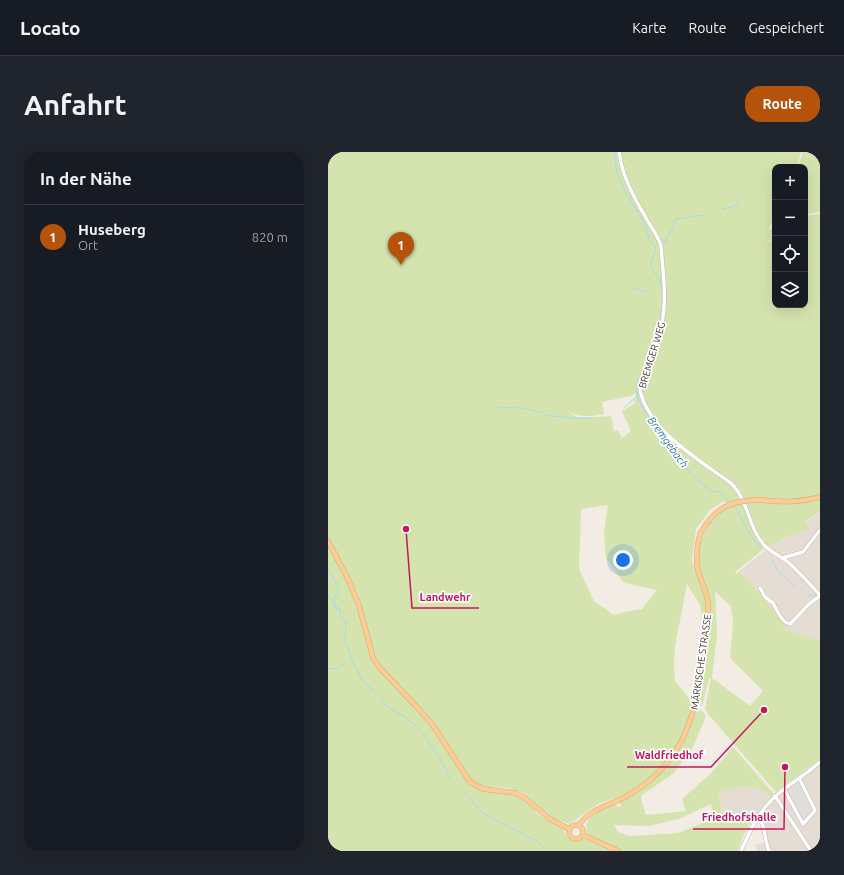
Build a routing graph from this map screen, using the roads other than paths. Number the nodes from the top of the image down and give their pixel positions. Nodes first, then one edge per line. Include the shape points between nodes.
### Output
1 (619, 152) edge
2 (820, 497) edge
3 (820, 530) edge
4 (328, 541) edge
5 (782, 558) junction
6 (760, 588) dead end
7 (819, 595) edge
8 (820, 762) edge
9 (799, 778) junction
10 (784, 789) junction
11 (775, 796) junction
12 (758, 816) junction
13 (579, 825) junction
14 (569, 829) junction
15 (583, 835) junction
16 (618, 851) edge
17 (741, 851) edge
18 (769, 851) edge
19 (812, 851) edge

1 - 5 street, BREMGER WEG via 627,182 660,239 661,246 664,309 652,360 641,383 640,393 647,408 664,431 738,490 757,535 765,546
2 - 13 main road, MÄRKISCHE STRASSE, bridge via 785,503 748,499 723,508 706,523 696,547 696,561 707,596 708,612 696,703 689,726 675,753 656,776 632,793 592,812
3 - 5 street via 803,552
4 - 14 main road via 348,577 373,658 432,724 470,782 483,789 516,793 526,798 550,819
5 - 7 street, BREMGER WEG
6 - 7 street via 782,619 790,624
8 - 9 street
9 - 10 street
9 - 10 street via 815,810 803,824
10 - 11 street
11 - 12 street
11 - 19 street
12 - 17 street
12 - 18 street via 763,822
13 - 14 main road via 573,825
13 - 15 main road via 583,829
14 - 15 main road via 570,836 574,839 579,839
15 - 16 main road

